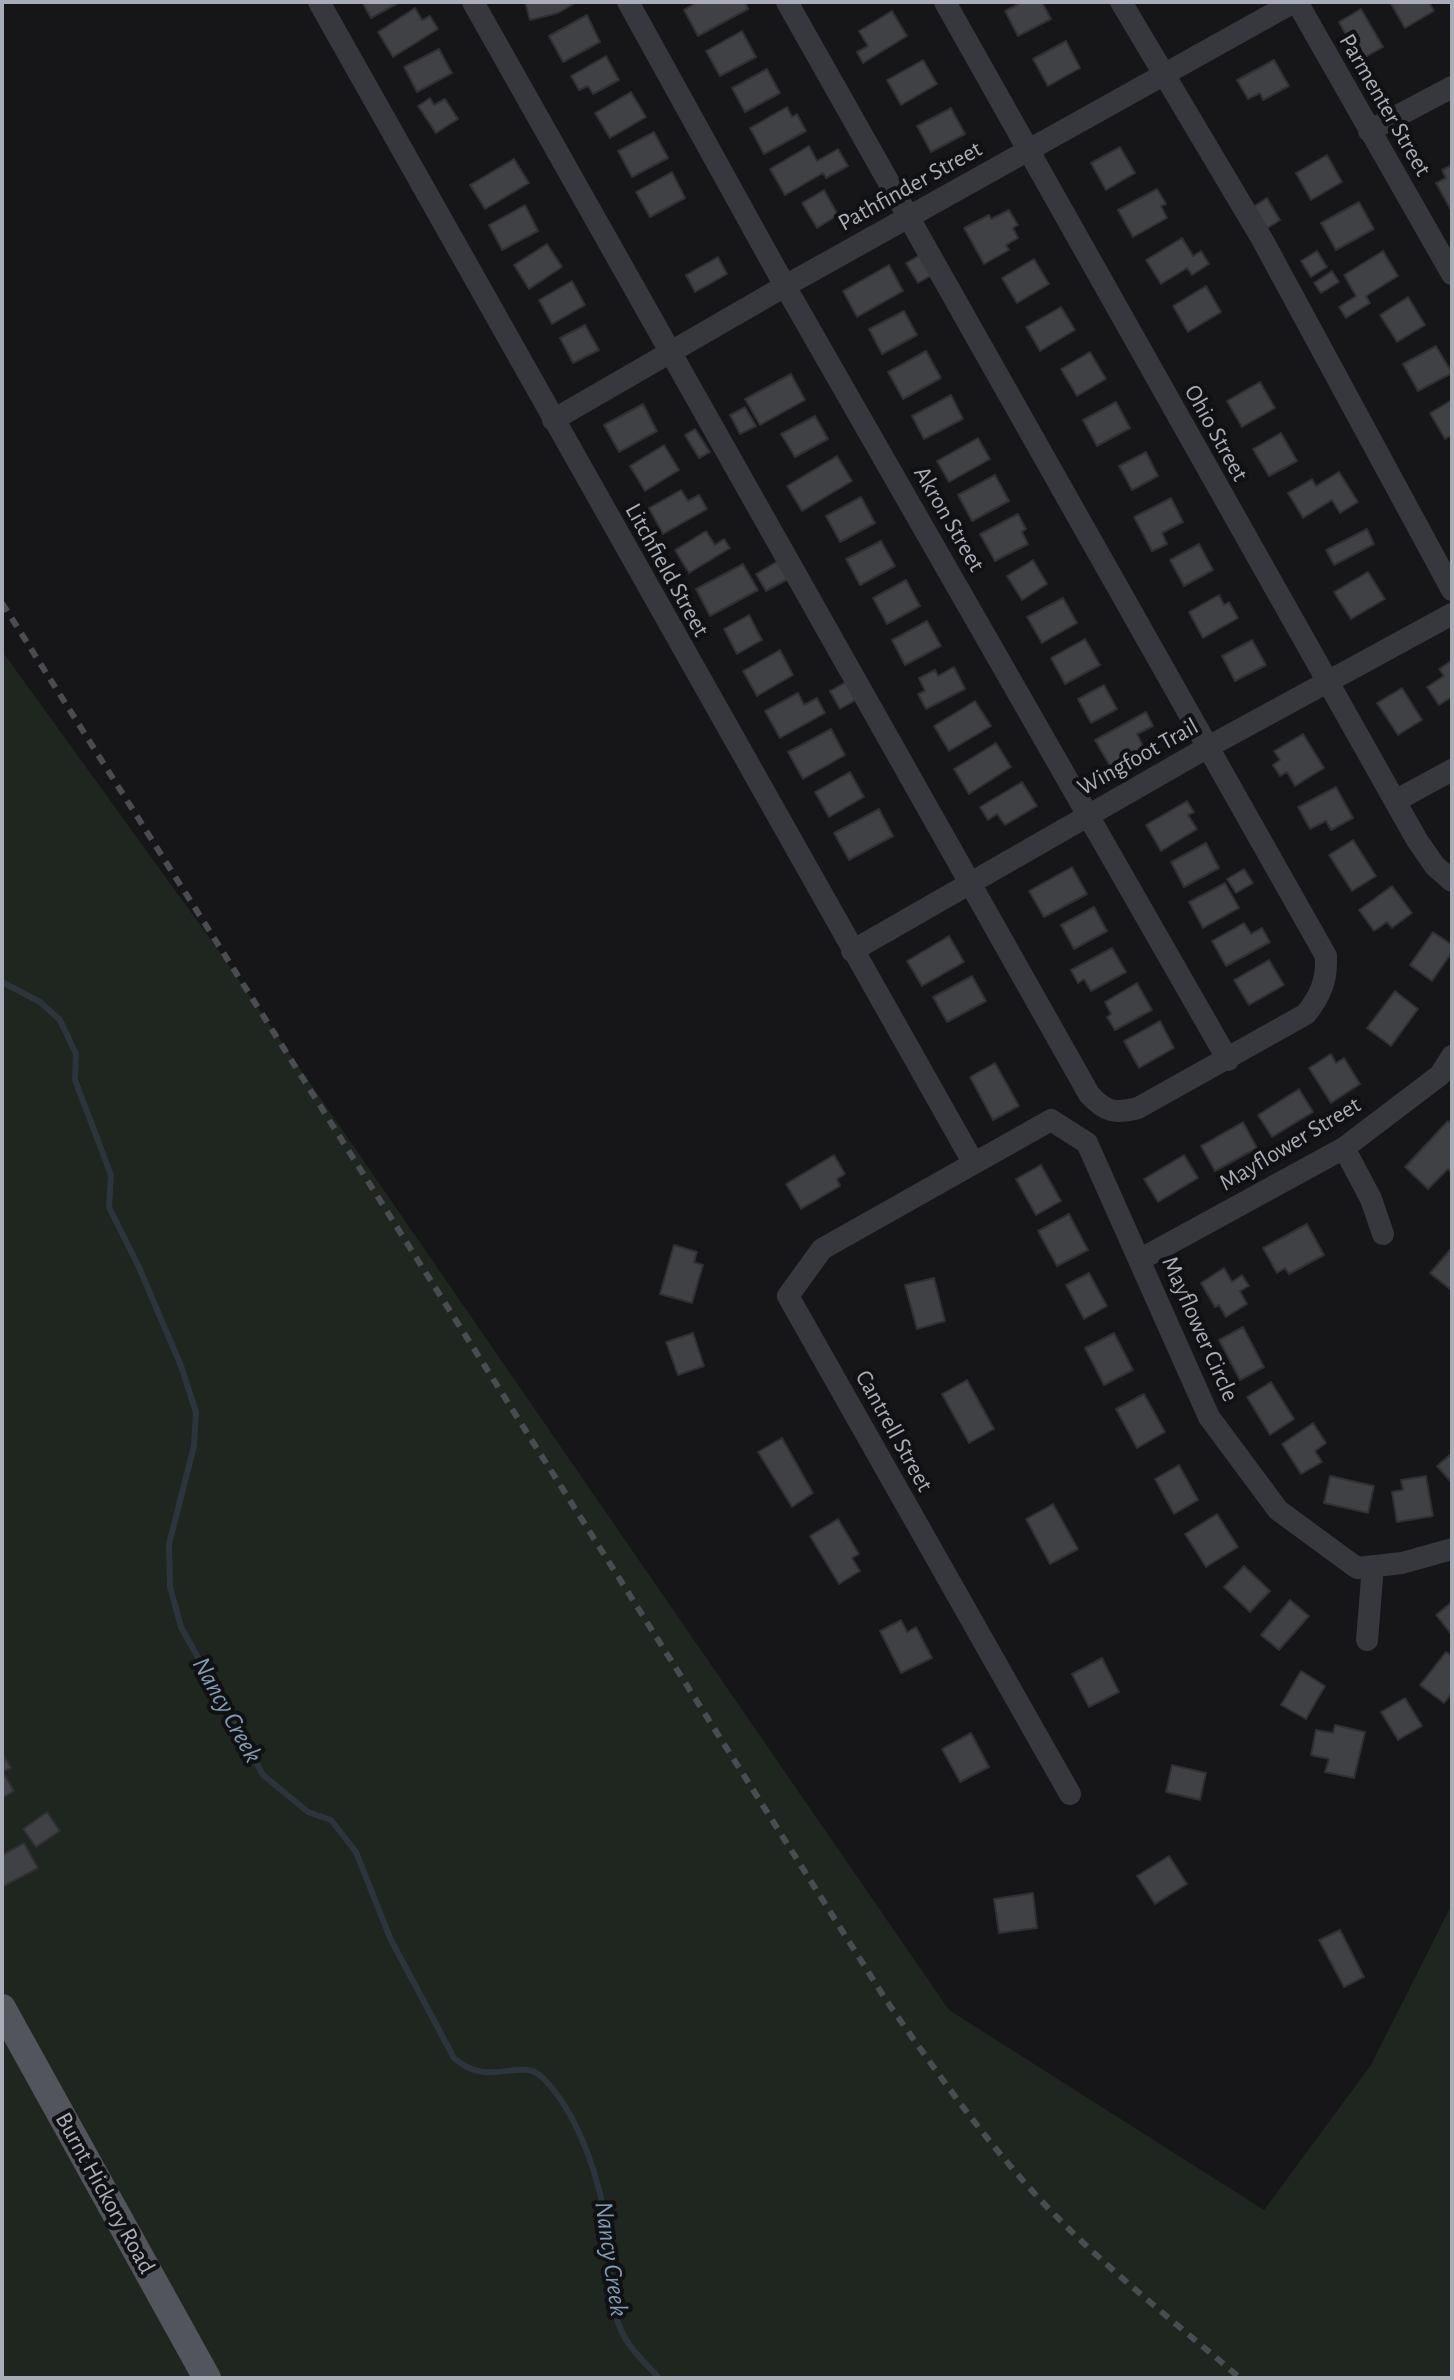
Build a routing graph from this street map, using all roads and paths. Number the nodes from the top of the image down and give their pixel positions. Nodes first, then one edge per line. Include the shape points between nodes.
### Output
1 (319, 2) edge
2 (473, 2) edge
3 (628, 2) edge
4 (787, 2) edge
5 (945, 2) edge
6 (1121, 2) edge
7 (1296, 2) edge
8 (1162, 75) junction
9 (1452, 87) edge
10 (1369, 131) junction
11 (1028, 149) junction
12 (908, 217) junction
13 (1451, 268) edge
14 (785, 286) junction
15 (672, 351) junction
16 (553, 420) junction
17 (1452, 590) edge
18 (1452, 614) edge
19 (1327, 683) junction
20 (1208, 747) junction
21 (1452, 770) edge
22 (1395, 801) junction
23 (1089, 814) junction
24 (1452, 881) edge
25 (972, 883) junction
26 (852, 951) junction
27 (1452, 1056) edge
28 (1228, 1060) junction
29 (1344, 1148) junction
30 (973, 1162) junction
31 (1383, 1234) dead end
32 (1141, 1259) junction
33 (1452, 1549) edge
34 (1373, 1566) junction
35 (1367, 1640) dead end
36 (1070, 1794) dead end
37 (2, 2008) edge
38 (207, 2378) edge

1 - 16 street, Litchfield Street
2 - 15 street
3 - 14 street, Akron Street
4 - 12 street
5 - 11 street, Ohio Street
6 - 8 street
7 - 8 street, Pathfinder Street
7 - 10 street, Parmenter Street
8 - 11 street, Pathfinder Street
8 - 17 street via 1262,239
9 - 10 street
10 - 13 street, Parmenter Street
11 - 12 street, Pathfinder Street
11 - 19 street, Ohio Street
12 - 14 street, Pathfinder Street
12 - 20 street
14 - 15 street, Pathfinder Street
14 - 23 street, Akron Street
15 - 16 street, Pathfinder Street
15 - 25 street
16 - 26 street, Litchfield Street
18 - 19 street, Wingfoot Trail
19 - 20 street, Wingfoot Trail
19 - 22 street, Ohio Street
20 - 23 street, Wingfoot Trail
20 - 28 street via 1326,956 1327,975 1306,1014
21 - 22 street
22 - 24 street, Ohio Street via 1425,852
23 - 25 street, Wingfoot Trail
23 - 28 street, Akron Street
25 - 26 street, Wingfoot Trail
25 - 28 street via 1100,1107 1117,1114 1138,1108
26 - 30 street, Litchfield Street
27 - 29 street, Mayflower Street via 1440,1075
29 - 31 street
29 - 32 street, Mayflower Street
30 - 32 street, Mayflower Circle via 1051,1120 1087,1143
30 - 36 street, Cantrell Street via 822,1249 788,1296
32 - 34 street, Mayflower Circle via 1209,1417 1278,1510 1357,1568
33 - 34 street, Mayflower Circle
34 - 35 street
37 - 38 main road, Burnt Hickory Road

